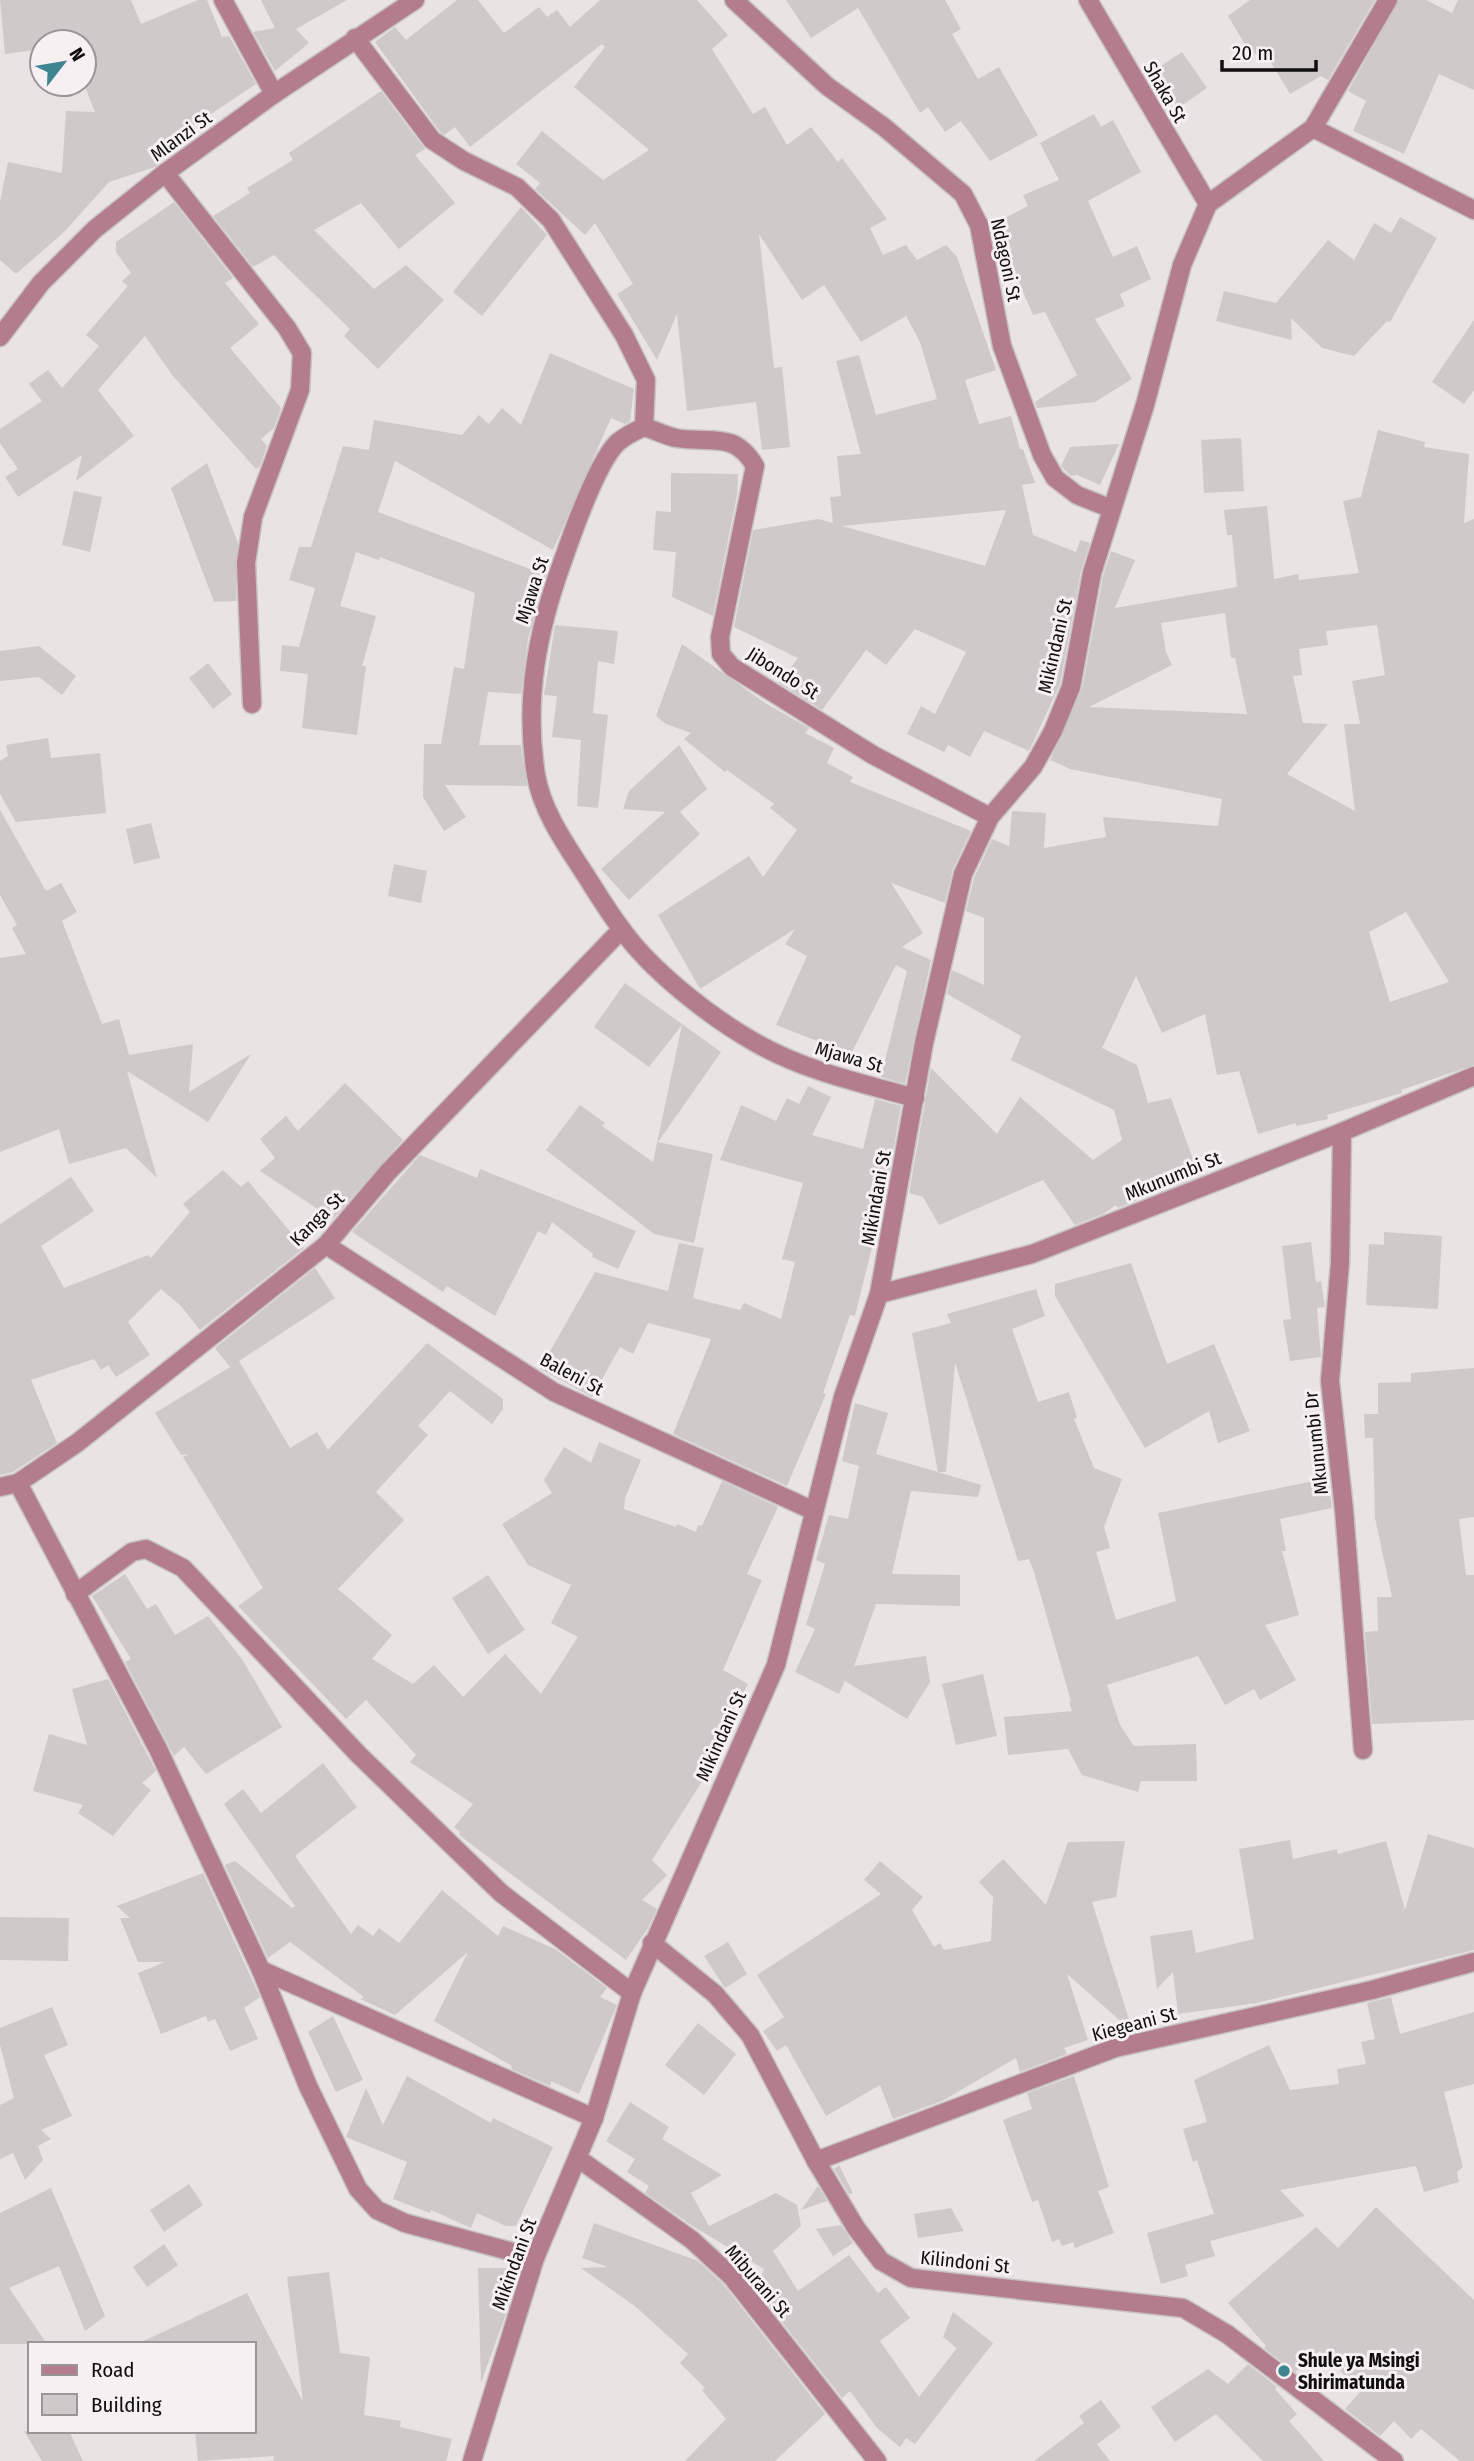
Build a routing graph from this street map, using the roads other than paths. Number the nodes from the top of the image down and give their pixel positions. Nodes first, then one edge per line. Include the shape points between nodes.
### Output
1 (223, 0) edge
2 (415, 0) edge
3 (734, 0) edge
4 (1087, 0) edge
5 (1388, 0) edge
6 (355, 38) junction
7 (274, 94) junction
8 (1313, 128) junction
9 (165, 173) junction
10 (1208, 204) junction
11 (1474, 210) edge
12 (0, 337) edge
13 (644, 427) junction
14 (1112, 509) junction
15 (252, 704) dead end
16 (990, 817) junction
17 (621, 930) junction
18 (1474, 1076) edge
19 (915, 1098) junction
20 (1342, 1132) junction
21 (326, 1245) junction
22 (880, 1294) junction
23 (9, 1485) edge
24 (814, 1511) junction
25 (75, 1594) junction
26 (1363, 1750) dead end
27 (652, 1943) junction
28 (1474, 1962) edge
29 (261, 1970) junction
30 (632, 1993) junction
31 (594, 2119) junction
32 (579, 2160) junction
33 (816, 2161) junction
34 (535, 2258) junction
35 (472, 2461) edge
36 (877, 2461) edge
37 (1394, 2461) edge

1 - 7 street
2 - 6 street, Mlanzi St
3 - 14 street, Ndagoni St via 827,86 964,194 979,225 1002,346 1042,455 1055,478 1077,495
4 - 10 street, Shaka St
5 - 8 street
6 - 7 street, Mlanzi St
6 - 13 street via 432,140 517,187 551,220 624,335 646,380
7 - 9 street, Mlanzi St
8 - 10 street
8 - 11 street
9 - 12 street, Mlanzi St via 65,256
9 - 15 street via 302,353 300,390 253,517 246,563
10 - 14 street, Mikindani St via 1182,265
13 - 16 street, Jibondo St via 676,438 729,441 747,452 755,466 720,637 721,654 732,667 873,755
13 - 17 street, Mjawa St via 617,444 603,464 564,558 545,610 536,653 531,716 537,778 559,833
14 - 16 street, Mikindani St via 1092,573 1071,687 1033,767
16 - 19 street, Mikindani St via 963,874
17 - 19 street, Mjawa St via 671,981 755,1043 807,1068
17 - 21 street, Kanga St via 388,1172
18 - 20 street, Mkunumbi St
19 - 22 street, Mikindani St
20 - 22 street, Mkunumbi St via 1032,1254
20 - 26 street, Mkunumbi Dr via 1340,1263 1330,1381
21 - 23 street, Kanga St via 77,1443
21 - 24 street, Baleni St via 554,1392
22 - 24 street, Mikindani St via 843,1398
23 - 25 street
24 - 27 street, Mikindani St via 776,1665
25 - 29 street via 158,1749
25 - 30 street via 139,1550 157,1553 183,1567 348,1744 491,1884
27 - 30 street, Mikindani St
27 - 33 street, Kilindoni St via 716,1994 750,2035
28 - 33 street, Kiegeani St via 1115,2048
29 - 31 street
29 - 34 street via 346,2167 377,2210 405,2223
30 - 31 street, Mikindani St
31 - 32 street, Mikindani St
32 - 34 street, Mikindani St
32 - 36 street, Miburani St via 692,2240 732,2277
33 - 37 street, Kilindoni St via 881,2261 911,2278 1183,2308 1227,2334
34 - 35 street, Mikindani St

